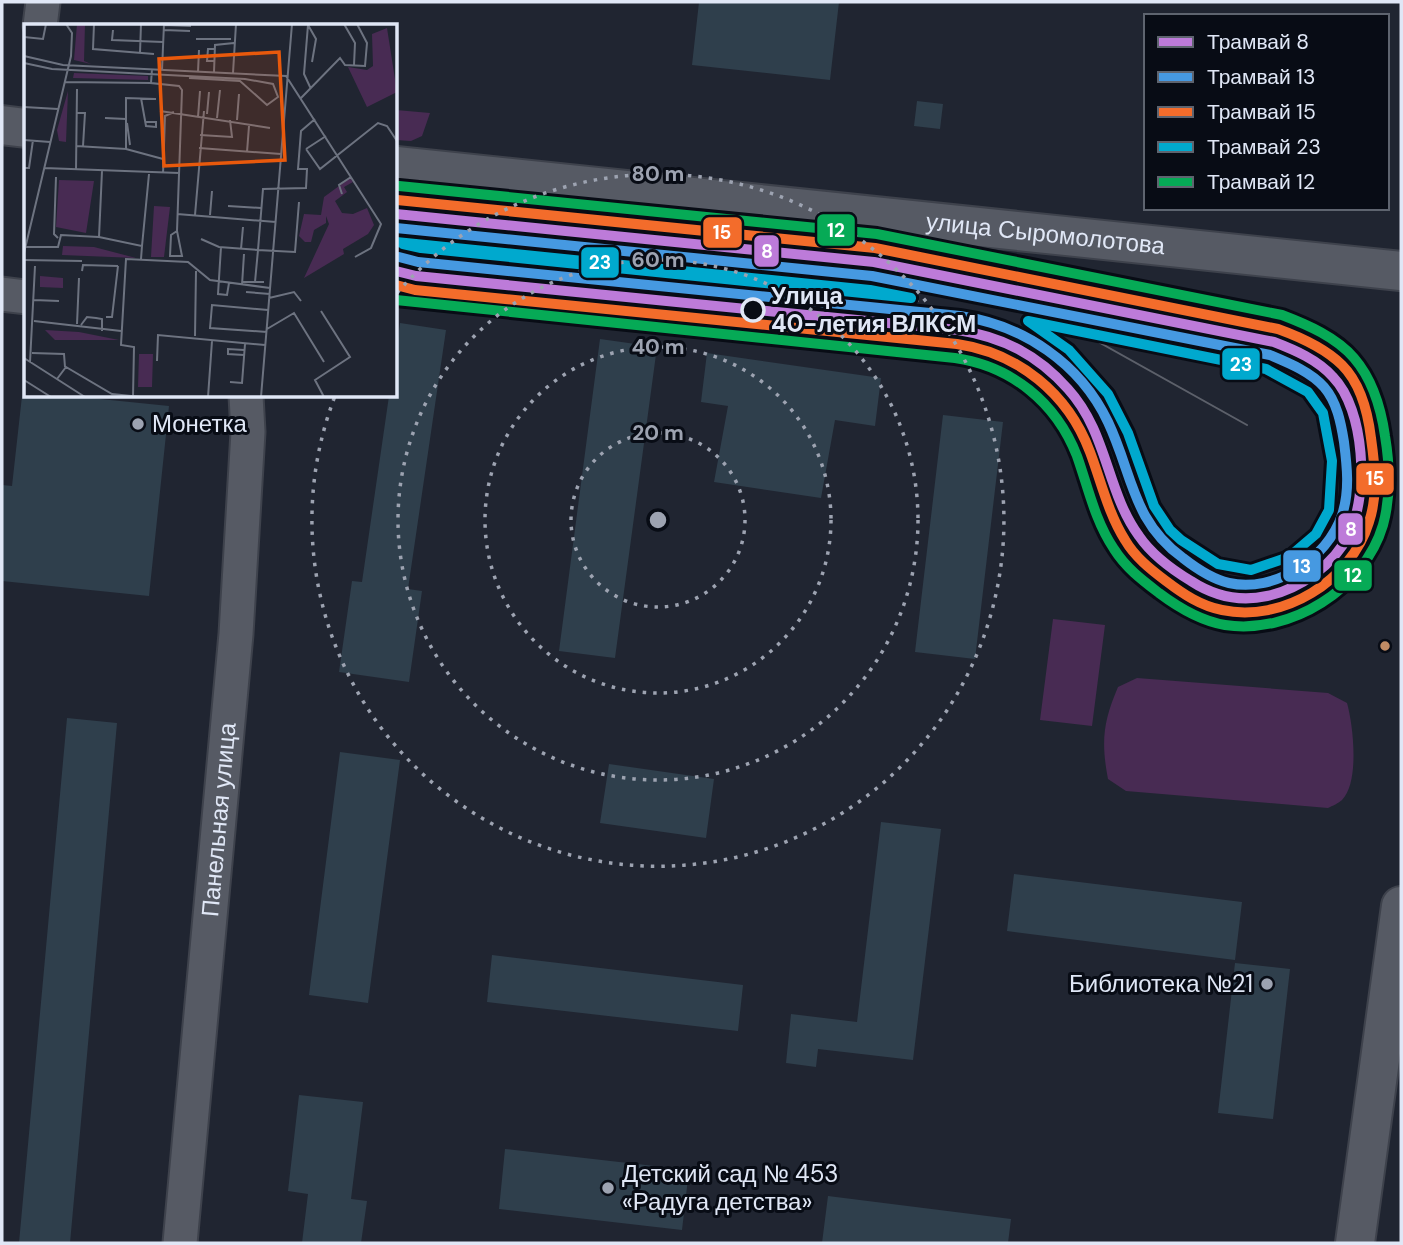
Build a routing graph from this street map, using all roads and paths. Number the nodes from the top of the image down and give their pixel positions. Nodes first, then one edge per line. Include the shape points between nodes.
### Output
1 (43, 2) edge
2 (40, 24) edge
3 (2, 125) edge
4 (24, 128) edge
5 (397, 166) edge
6 (1401, 271) edge
7 (2, 295) edge
8 (24, 297) edge
9 (246, 397) edge
10 (1401, 906) edge
11 (180, 1243) edge
12 (1355, 1243) edge

1 - 2 street
3 - 4 street
5 - 6 street, улица Сыромолотова
7 - 8 street
9 - 11 street, Панельная улица via 236,634
10 - 12 street

